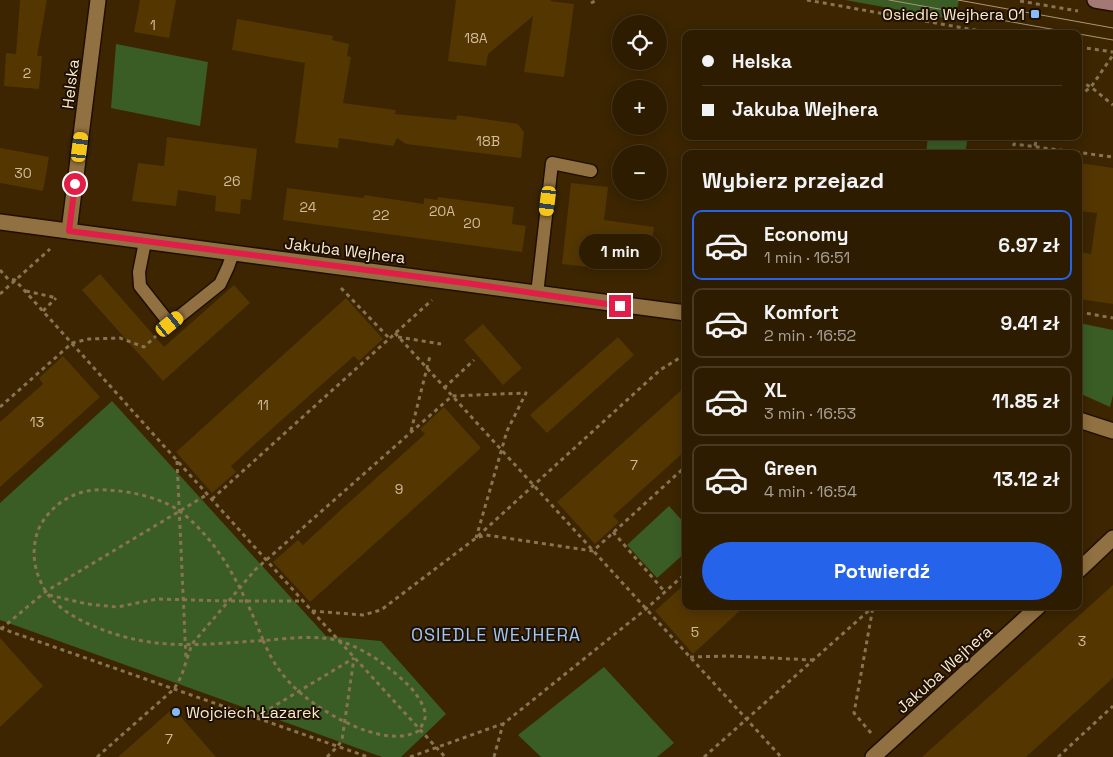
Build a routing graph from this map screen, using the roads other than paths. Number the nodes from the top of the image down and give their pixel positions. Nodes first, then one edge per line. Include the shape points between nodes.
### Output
1 (98, 0) edge
2 (1095, 0) edge
3 (1113, 3) edge
4 (591, 170) dead end
5 (0, 222) edge
6 (69, 231) junction
7 (146, 242) junction
8 (233, 253) junction
9 (537, 294) junction
10 (682, 312) edge
11 (1082, 421) edge
12 (1113, 431) edge
13 (1113, 538) edge
14 (1082, 567) edge
15 (1035, 610) edge
16 (878, 752) edge

1 - 6 street, Helska
2 - 3 street
4 - 9 lane via 552,163
5 - 6 street, Jakuba Wejhera
6 - 7 street, Jakuba Wejhera
7 - 8 street, Jakuba Wejhera
7 - 8 lane via 138,272 140,286 170,324 220,284
8 - 9 street, Jakuba Wejhera
9 - 10 street, Jakuba Wejhera
11 - 12 street
13 - 14 street
15 - 16 street, Jakuba Wejhera

